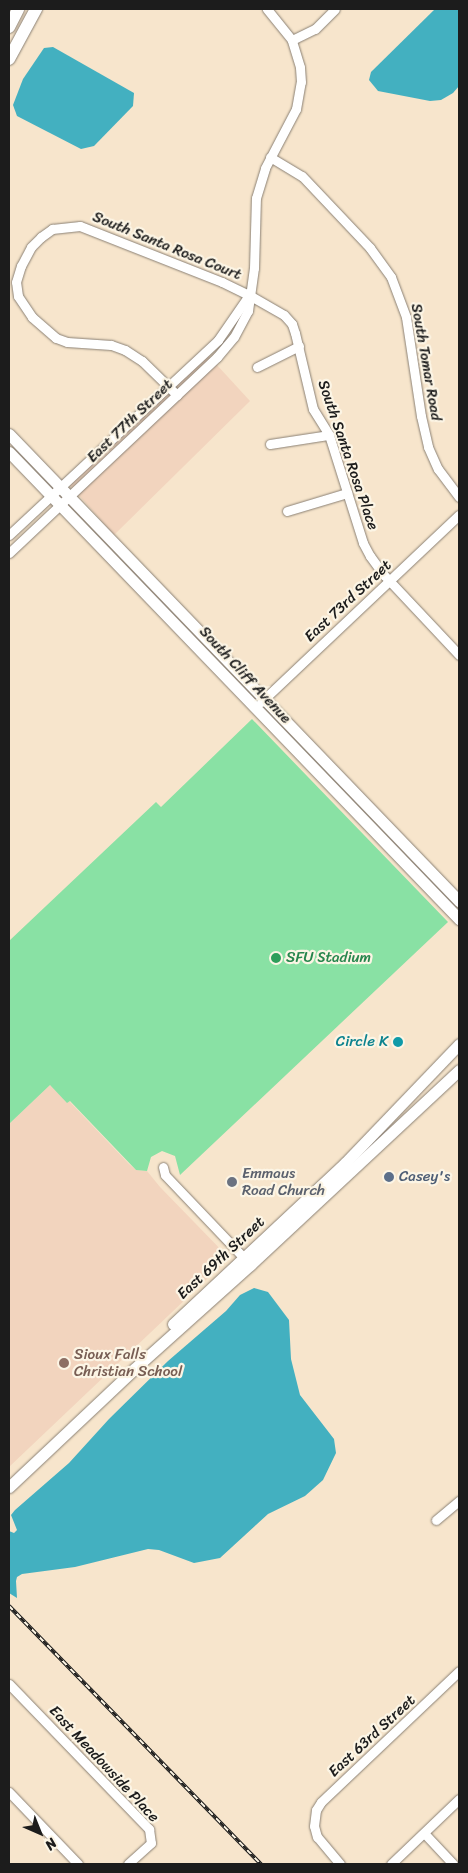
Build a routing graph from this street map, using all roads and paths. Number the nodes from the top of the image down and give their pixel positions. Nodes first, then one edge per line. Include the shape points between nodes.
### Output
1 (18, 9) edge
2 (36, 9) edge
3 (267, 9) edge
4 (335, 9) edge
5 (9, 26) edge
6 (292, 40) junction
7 (9, 59) edge
8 (270, 157) junction
9 (249, 295) junction
10 (299, 346) junction
11 (257, 367) dead end
12 (168, 386) junction
13 (177, 395) junction
14 (9, 434) edge
15 (329, 435) junction
16 (270, 444) dead end
17 (9, 452) edge
18 (61, 488) junction
19 (347, 493) junction
20 (51, 496) junction
21 (459, 496) edge
22 (70, 497) junction
23 (60, 506) junction
24 (287, 511) dead end
25 (459, 515) edge
26 (9, 535) edge
27 (9, 553) edge
28 (390, 581) junction
29 (459, 655) edge
30 (260, 704) junction
31 (457, 894) edge
32 (459, 919) edge
33 (459, 1044) edge
34 (459, 1070) edge
35 (163, 1167) dead end
36 (247, 1261) junction
37 (9, 1487) edge
38 (459, 1501) edge
39 (436, 1520) dead end
40 (459, 1671) edge
41 (9, 1684) edge
42 (9, 1792) edge
43 (459, 1799) edge
44 (424, 1833) junction
45 (78, 1864) edge
46 (128, 1864) edge
47 (340, 1864) edge
48 (391, 1864) edge
49 (453, 1864) edge

1 - 5 highway
2 - 7 highway
3 - 6 street, East 77th Street
4 - 6 street via 315,29
6 - 8 street, East 77th Street via 300,67 300,97
8 - 9 street, East 77th Street via 256,198 254,268
8 - 21 street, South Tomar Road via 302,176 370,248 391,277 406,317 428,446 438,469
9 - 10 street, South Santa Rosa Place via 284,315 292,324
9 - 12 street, East 77th Street via 218,340
9 - 12 street, South Santa Rosa Court via 80,226 52,229 31,247 16,282 18,296 32,317 56,338 111,345 125,350
9 - 13 street, East 77th Street via 248,311 234,337
10 - 11 street
10 - 15 street, South Santa Rosa Place via 313,409
12 - 13 street, South Santa Rosa Court
12 - 18 street, East 77th Street
13 - 22 street, East 77th Street
14 - 18 main road, South Cliff Avenue
15 - 16 street
15 - 19 street, South Santa Rosa Place
17 - 20 main road, South Cliff Avenue
18 - 20 street, East 77th Street
18 - 22 main road, South Cliff Avenue
19 - 24 street
19 - 28 street, South Santa Rosa Place via 363,543
20 - 23 main road, South Cliff Avenue
20 - 26 street, East 77th Street
22 - 23 street, East 77th Street
22 - 30 main road, South Cliff Avenue
23 - 27 street, East 77th Street
23 - 30 main road, South Cliff Avenue
25 - 28 street, East 73rd Street
28 - 29 street, South Santa Rosa Place
28 - 30 street, East 73rd Street
30 - 31 main road, South Cliff Avenue
30 - 32 main road, South Cliff Avenue
33 - 36 main road, East 69th Street
34 - 36 main road, East 69th Street
35 - 36 street via 165,1175
36 - 37 main road, East 69th Street via 162,1335 134,1369
38 - 39 street
40 - 47 street, East 63rd Street via 316,1810 314,1826 317,1837
41 - 46 street, East Meadowside Place via 149,1828 151,1842
42 - 45 street
43 - 44 street
44 - 48 street
44 - 49 street

